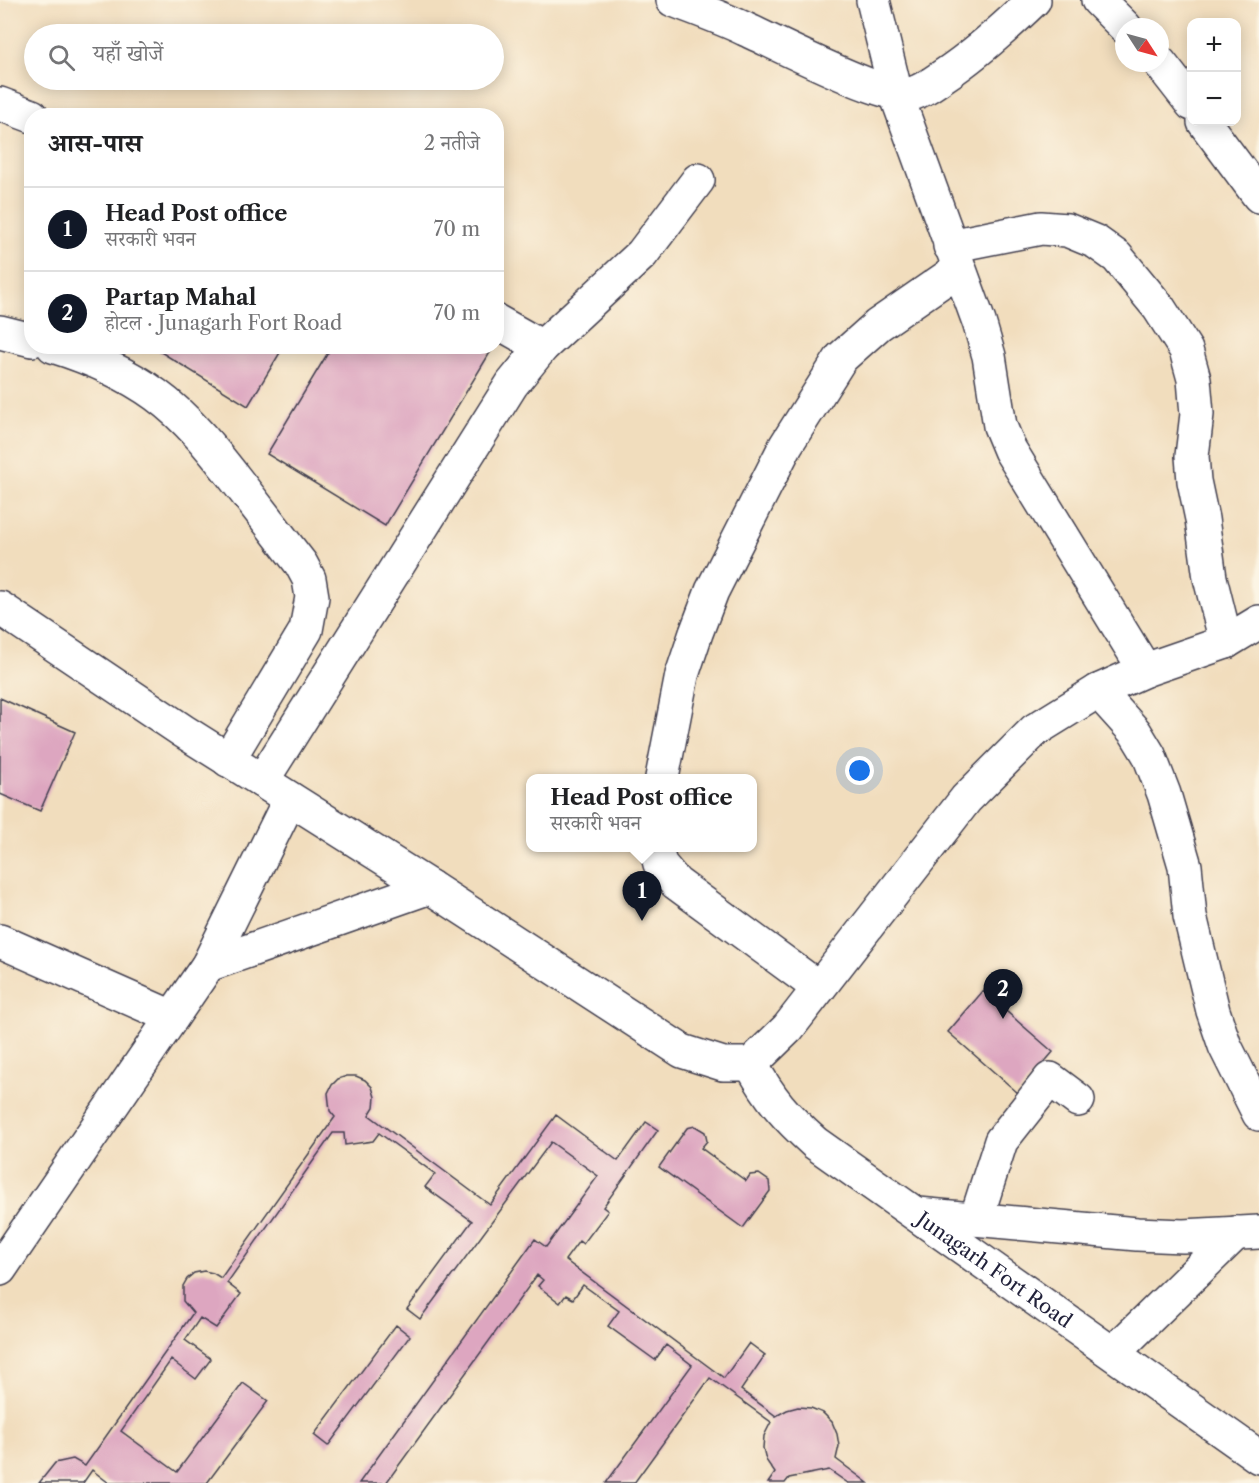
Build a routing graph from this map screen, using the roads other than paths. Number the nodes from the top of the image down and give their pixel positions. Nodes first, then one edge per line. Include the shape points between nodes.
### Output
1 (673, 0) edge
2 (873, 0) edge
3 (1034, 0) edge
4 (1167, 72) edge
5 (896, 94) junction
6 (1187, 99) edge
7 (0, 104) edge
8 (24, 113) edge
9 (1207, 126) edge
10 (698, 180) dead end
11 (1259, 196) edge
12 (955, 257) junction
13 (504, 325) edge
14 (0, 332) edge
15 (24, 338) edge
16 (543, 347) junction
17 (78, 354) edge
18 (0, 608) edge
19 (1259, 622) edge
20 (1226, 642) junction
21 (1145, 670) junction
22 (1098, 691) junction
23 (228, 760) junction
24 (663, 774) edge
25 (262, 781) junction
26 (290, 799) junction
27 (657, 852) edge
28 (430, 887) junction
29 (0, 941) edge
30 (208, 965) junction
31 (819, 988) junction
32 (172, 1017) junction
33 (751, 1064) junction
34 (1078, 1100) dead end
35 (1259, 1114) edge
36 (917, 1214) junction
37 (976, 1219) junction
38 (1247, 1232) edge
39 (0, 1269) edge
40 (1113, 1353) junction
41 (1259, 1457) edge

1 - 5 street
2 - 5 street
3 - 5 street via 956,68 910,94
4 - 6 street
5 - 12 street
7 - 8 street
9 - 11 street
10 - 16 street via 642,254
12 - 20 street via 1041,228 1067,230 1096,242 1117,257 1159,308 1186,350 1194,379 1194,481 1210,578
12 - 21 street via 989,356 1000,426 1010,450
12 - 24 street via 841,358 786,445 712,591 682,675
13 - 16 street
14 - 15 street
16 - 25 street via 512,384
17 - 23 street via 156,395 186,422 209,445 309,579 312,597 306,630
18 - 23 street
19 - 20 street
20 - 21 street
21 - 22 street
22 - 31 street via 1035,730 966,799
22 - 35 street via 1135,732 1164,794 1185,866 1190,916 1214,1011 1225,1046
23 - 25 street
25 - 26 street
26 - 28 street
26 - 30 street
27 - 31 street via 660,864 676,883
28 - 30 street
28 - 33 street via 682,1051 723,1064
29 - 32 street
30 - 32 street
31 - 33 street via 788,1028
32 - 39 street
33 - 36 street, Junagarh Fort Road via 767,1093 815,1143
34 - 37 street via 1050,1079 1001,1141
36 - 37 street
36 - 40 street, Junagarh Fort Road
37 - 38 street via 1137,1234
38 - 40 street
40 - 41 street, Junagarh Fort Road

